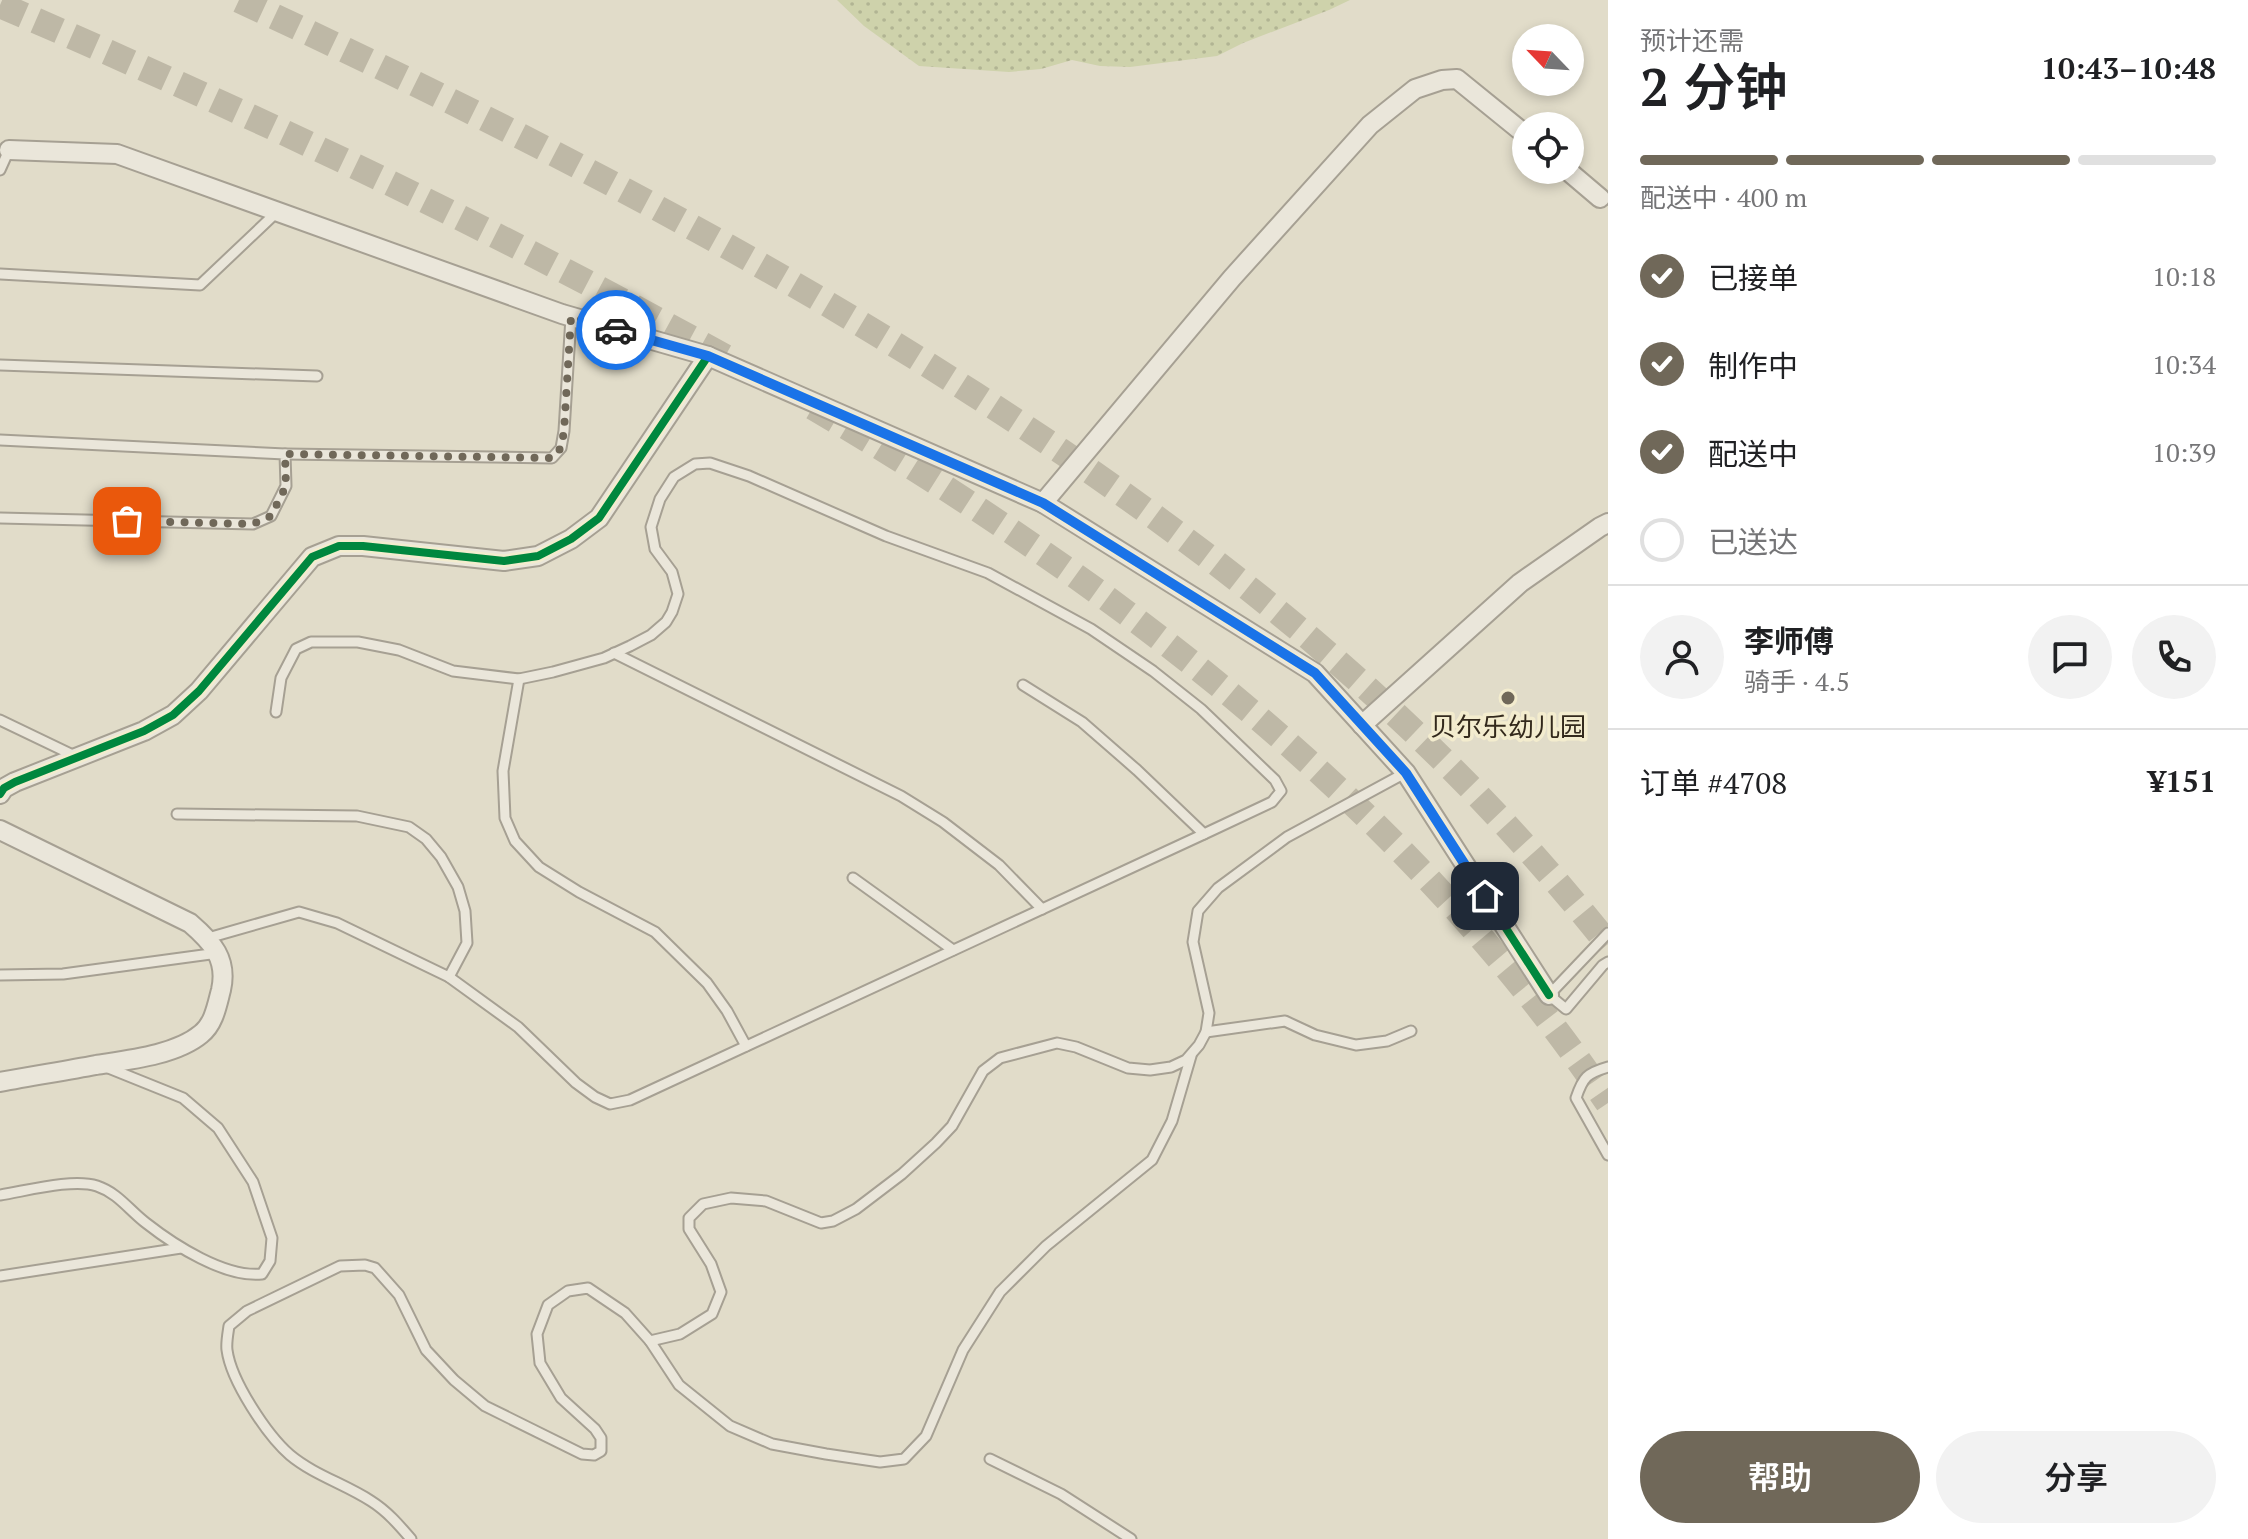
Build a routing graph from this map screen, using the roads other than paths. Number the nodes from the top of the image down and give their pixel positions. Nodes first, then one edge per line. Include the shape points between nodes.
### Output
1 (1512, 124) edge
2 (9, 150) joint
3 (0, 170) edge
4 (1584, 184) edge
5 (1600, 198) dead end
6 (278, 211) junction
7 (0, 274) edge
8 (571, 317) junction
9 (708, 356) junction
10 (0, 365) edge
11 (317, 376) dead end
12 (0, 440) edge
13 (285, 454) junction
14 (1043, 503) junction
15 (0, 518) edge
16 (1608, 523) edge
17 (614, 653) junction
18 (519, 679) junction
19 (1023, 685) dead end
20 (276, 712) dead end
21 (0, 720) edge
22 (1362, 725) junction
23 (77, 757) junction
24 (1405, 773) junction
25 (0, 794) edge
26 (177, 814) dead end
27 (0, 830) edge
28 (1204, 834) junction
29 (853, 878) dead end
30 (1042, 909) junction
31 (1608, 933) edge
32 (213, 946) junction
33 (953, 950) junction
34 (1608, 962) edge
35 (0, 975) edge
36 (449, 977) junction
37 (1549, 995) junction
38 (1411, 1031) dead end
39 (1206, 1032) junction
40 (746, 1046) junction
41 (1191, 1054) junction
42 (99, 1065) junction
43 (1608, 1067) edge
44 (0, 1082) edge
45 (1608, 1155) edge
46 (0, 1195) edge
47 (181, 1248) junction
48 (0, 1276) edge
49 (650, 1341) junction
50 (990, 1459) dead end
51 (411, 1539) edge
52 (1131, 1539) edge

1 - 14 street via 1457,79 1415,89 1370,125 1232,278
2 - 3 lane
2 - 6 street via 117,154
4 - 5 street
6 - 7 lane via 200,285
6 - 8 street
8 - 9 street
8 - 13 lane via 564,431 561,448 552,458
9 - 14 street
9 - 23 street via 599,518 571,539 538,556 504,561 363,546 339,546 312,557 173,715
10 - 11 lane
12 - 13 lane
13 - 15 lane via 286,486 271,516 253,524
14 - 22 street via 1315,673
16 - 22 street via 1520,583
17 - 18 lane
17 - 28 lane via 651,635 672,612 678,594 672,572 655,549 651,527 674,477 695,464 710,463 988,573 1091,629 1153,671 1201,709 1281,791 1272,802
17 - 30 lane via 901,796 999,865
18 - 20 lane via 453,671 399,650 358,642 311,642 296,649 281,678
18 - 40 lane via 503,771 505,818 515,841 539,867 655,932 707,983
19 - 28 lane via 1082,722
21 - 23 lane
22 - 24 street
23 - 25 street via 15,782
24 - 37 street
24 - 39 lane via 1287,837 1218,888 1198,911 1193,942 1209,1013
26 - 36 lane via 357,816 409,827 441,857 465,911 467,943
27 - 32 street via 190,923
28 - 30 lane
29 - 33 lane
30 - 33 lane
31 - 37 lane
32 - 35 lane via 63,974
32 - 36 lane via 299,912 337,923
32 - 42 street via 224,977 217,1006 201,1034 156,1055
33 - 40 lane
34 - 37 lane via 1566,1009
36 - 40 lane via 518,1027 576,1083 610,1104 630,1100
38 - 39 lane via 1356,1045 1285,1021
39 - 41 lane
41 - 49 lane via 1171,1067 1150,1070 1128,1068 1057,1043 1000,1058 983,1071 952,1126 936,1143 856,1209 833,1221 821,1223 766,1201 731,1198 703,1204 689,1218 689,1229 721,1292 716,1308 680,1334
41 - 49 lane via 1172,1121 1152,1160 1046,1246 1000,1292 963,1350 926,1436 904,1459 880,1462 772,1444 730,1426 679,1385
42 - 44 street
42 - 47 lane via 183,1098 218,1128 253,1182 272,1238 270,1261 262,1274 232,1271
43 - 45 lane via 1582,1081 1576,1098
46 - 47 lane via 81,1182 99,1187
47 - 48 lane
49 - 51 lane via 625,1313 588,1288 568,1291 548,1305 537,1334 540,1363 561,1398 601,1438 601,1451 594,1455 582,1454 485,1406 454,1380 426,1350 399,1295 375,1268 340,1266 247,1311 229,1326 226,1349 258,1418 290,1455 370,1500
50 - 52 lane via 1061,1494

